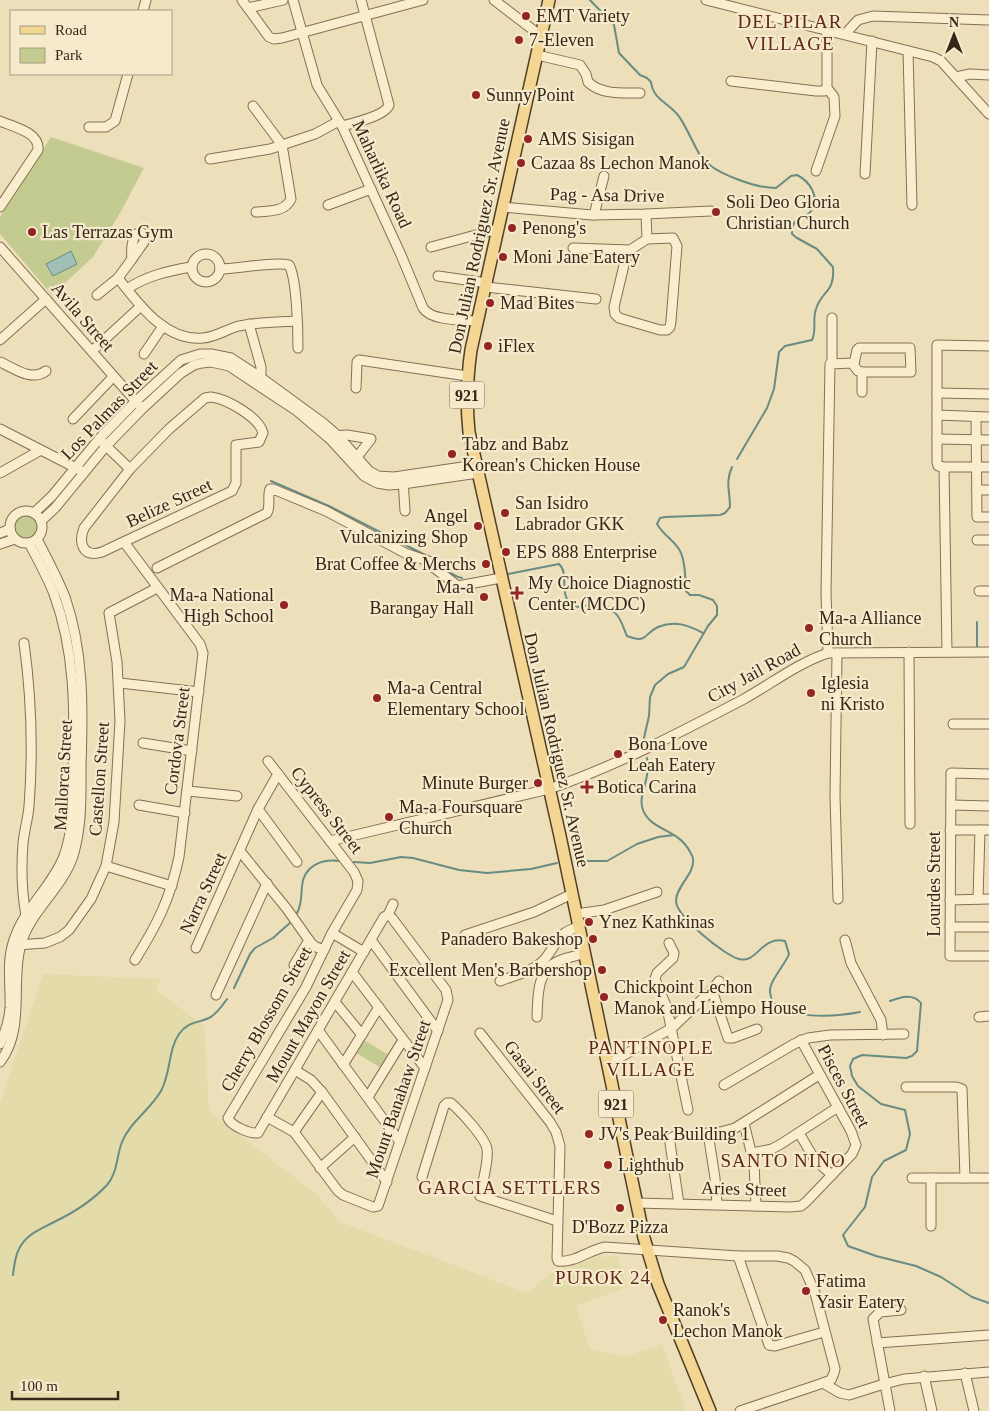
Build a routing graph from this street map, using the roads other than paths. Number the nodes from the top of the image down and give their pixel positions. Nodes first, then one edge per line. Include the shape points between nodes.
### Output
1 (242, 0) edge
2 (283, 0) edge
3 (293, 0) edge
4 (361, 0) edge
5 (423, 0) edge
6 (494, 0) edge
7 (549, 0) edge
8 (706, 0) edge
9 (248, 8) junction
10 (365, 15) junction
11 (989, 20) edge
12 (827, 30) junction
13 (302, 32) junction
14 (845, 34) junction
15 (541, 36) junction
16 (872, 41) junction
17 (908, 51) junction
18 (537, 55) junction
19 (128, 75) edge
20 (989, 76) edge
21 (956, 78) junction
22 (731, 81) dead end
23 (827, 88) junction
24 (640, 93) dead end
25 (253, 106) dead end
26 (989, 114) edge
27 (0, 122) edge
28 (341, 124) junction
29 (89, 127) dead end
30 (282, 146) junction
31 (210, 159) dead end
32 (816, 171) dead end
33 (865, 174) dead end
34 (604, 176) dead end
35 (371, 189) junction
36 (912, 204) dead end
37 (328, 205) dead end
38 (0, 207) edge
39 (503, 207) junction
40 (711, 211) dead end
41 (256, 212) dead end
42 (594, 214) junction
43 (646, 214) junction
44 (498, 229) junction
45 (647, 239) junction
46 (0, 247) edge
47 (431, 247) dead end
48 (573, 248) dead end
49 (630, 250) junction
50 (132, 260) dead end
51 (191, 267) junction
52 (220, 270) junction
53 (438, 276) dead end
54 (118, 278) junction
55 (487, 285) junction
56 (127, 289) junction
57 (97, 295) dead end
58 (46, 299) junction
59 (596, 299) dead end
60 (141, 306) junction
61 (832, 318) dead end
62 (297, 321) junction
63 (478, 322) junction
64 (249, 324) junction
65 (163, 326) junction
66 (2, 334) edge
67 (989, 346) edge
68 (298, 348) dead end
69 (92, 351) junction
70 (144, 354) dead end
71 (0, 362) edge
72 (832, 363) junction
73 (854, 364) junction
74 (46, 371) dead end
75 (862, 372) junction
76 (468, 376) junction
77 (114, 377) junction
78 (258, 381) junction
79 (356, 388) dead end
80 (862, 392) dead end
81 (937, 393) junction
82 (989, 394) edge
83 (136, 401) junction
84 (142, 409) junction
85 (937, 415) junction
86 (976, 417) junction
87 (989, 417) edge
88 (73, 419) dead end
89 (0, 429) edge
90 (333, 437) junction
91 (937, 439) junction
92 (99, 440) junction
93 (976, 440) junction
94 (989, 440) edge
95 (106, 446) junction
96 (41, 450) junction
97 (355, 461) junction
98 (944, 467) junction
99 (976, 467) junction
100 (989, 467) edge
101 (130, 469) junction
102 (477, 469) junction
103 (79, 470) junction
104 (0, 473) edge
105 (403, 480) junction
106 (977, 490) junction
107 (989, 490) edge
108 (405, 511) dead end
109 (34, 513) junction
110 (989, 517) edge
111 (41, 520) junction
112 (10, 529) junction
113 (0, 533) edge
114 (15, 539) junction
115 (977, 540) dead end
116 (989, 540) edge
117 (33, 541) junction
118 (124, 542) junction
119 (0, 544) edge
120 (157, 568) dead end
121 (501, 578) junction
122 (157, 588) junction
123 (979, 591) dead end
124 (989, 591) edge
125 (24, 643) dead end
126 (909, 652) junction
127 (947, 652) junction
128 (989, 652) edge
129 (833, 653) junction
130 (120, 683) junction
131 (199, 692) junction
132 (953, 724) dead end
133 (989, 724) edge
134 (143, 743) dead end
135 (192, 751) junction
136 (268, 760) dead end
137 (278, 774) junction
138 (989, 774) edge
139 (549, 789) junction
140 (188, 791) junction
141 (237, 796) dead end
142 (139, 805) dead end
143 (951, 805) junction
144 (989, 806) edge
145 (258, 809) junction
146 (185, 813) junction
147 (910, 824) dead end
148 (950, 830) junction
149 (984, 830) edge
150 (330, 841) junction
151 (240, 851) junction
152 (297, 862) dead end
153 (106, 866) junction
154 (358, 881) joint
155 (267, 883) junction
156 (172, 886) junction
157 (657, 892) dead end
158 (572, 894) junction
159 (838, 899) dead end
160 (978, 899) junction
161 (989, 899) edge
162 (950, 900) junction
163 (393, 904) dead end
164 (576, 914) junction
165 (26, 915) junction
166 (388, 915) junction
167 (28, 926) junction
168 (579, 927) junction
169 (950, 927) junction
170 (989, 927) edge
171 (332, 933) junction
172 (466, 935) dead end
173 (309, 940) junction
174 (371, 940) junction
175 (845, 940) dead end
176 (669, 943) dead end
177 (16, 945) junction
178 (196, 948) dead end
179 (324, 950) junction
180 (364, 952) junction
181 (584, 953) junction
182 (989, 956) edge
183 (135, 960) dead end
184 (294, 965) dead end
185 (352, 972) junction
186 (500, 981) dead end
187 (719, 981) dead end
188 (712, 990) junction
189 (216, 995) dead end
190 (13, 997) junction
191 (0, 1002) edge
192 (335, 1002) junction
193 (379, 1007) junction
194 (537, 1017) dead end
195 (672, 1028) junction
196 (757, 1029) dead end
197 (318, 1030) junction
198 (438, 1031) junction
199 (480, 1033) dead end
200 (904, 1034) dead end
201 (362, 1035) junction
202 (883, 1035) junction
203 (403, 1040) junction
204 (801, 1040) junction
205 (0, 1044) edge
206 (0, 1062) edge
207 (608, 1064) junction
208 (343, 1065) junction
209 (425, 1068) junction
210 (295, 1070) junction
211 (819, 1075) junction
212 (724, 1085) dead end
213 (906, 1087) dead end
214 (322, 1092) junction
215 (368, 1097) junction
216 (838, 1107) junction
217 (688, 1110) dead end
218 (268, 1117) junction
219 (744, 1122) junction
220 (294, 1132) junction
221 (256, 1133) joint
222 (708, 1133) junction
223 (799, 1133) junction
224 (355, 1138) junction
225 (400, 1142) junction
226 (856, 1148) joint
227 (752, 1153) junction
228 (320, 1168) junction
229 (832, 1175) junction
230 (422, 1177) dead end
231 (912, 1178) dead end
232 (931, 1178) junction
233 (965, 1178) junction
234 (989, 1178) edge
235 (387, 1182) junction
236 (636, 1203) junction
237 (679, 1204) junction
238 (717, 1204) junction
239 (756, 1206) junction
240 (557, 1221) junction
241 (930, 1226) dead end
242 (647, 1251) junction
243 (738, 1256) junction
244 (901, 1310) dead end
245 (824, 1332) junction
246 (989, 1335) edge
247 (877, 1343) junction
248 (989, 1372) edge
249 (965, 1374) junction
250 (924, 1376) junction
251 (823, 1383) junction
252 (884, 1384) junction
253 (710, 1411) edge
254 (740, 1411) edge
255 (890, 1411) edge
256 (932, 1411) edge
257 (974, 1411) edge

1 - 9 street
2 - 9 street
3 - 13 street, Maharlika Road
4 - 10 street
5 - 10 street
6 - 15 street
7 - 15 main road, Don Julian Rodriguez Sr. Avenue / 921
8 - 12 street
9 - 13 street via 272,38
10 - 13 street
10 - 28 street via 389,105 382,113
11 - 14 street via 873,16 853,23
12 - 14 street
12 - 23 street
13 - 28 street, Maharlika Road via 317,85
14 - 16 street
15 - 18 main road, Don Julian Rodriguez Sr. Avenue / 921
16 - 17 street
16 - 33 street
17 - 21 street via 937,59
17 - 36 street
18 - 24 street via 580,65 588,82 597,89
18 - 39 main road, Don Julian Rodriguez Sr. Avenue / 921
19 - 29 street via 114,121 106,127
20 - 21 street via 970,74
21 - 26 street
22 - 23 street via 816,92
23 - 32 street via 834,97 835,116
25 - 30 street
27 - 38 street via 31,135 36,139 38,150
28 - 30 street
28 - 35 street, Maharlika Road
30 - 31 street
30 - 41 street via 291,199 281,209
34 - 42 street
35 - 37 street
35 - 63 street, Maharlika Road via 426,312 434,317
39 - 42 street, Pag - Asa Drive
39 - 44 main road, Don Julian Rodriguez Sr. Avenue / 921
40 - 43 street, Pag - Asa Drive
42 - 43 street, Pag - Asa Drive
43 - 45 street
44 - 47 street
44 - 55 main road, Don Julian Rodriguez Sr. Avenue / 921
45 - 49 street
45 - 49 street via 673,238 677,243 670,327 666,330 615,314 614,307
46 - 58 street, Avila Street
48 - 49 street
50 - 54 street
51 - 52 street via 193,276 204,282 213,280
51 - 52 street via 195,258 209,254 218,260
51 - 56 street via 156,275
52 - 62 street via 289,265
53 - 55 street
54 - 56 street
54 - 57 street
55 - 59 street
55 - 63 main road, Don Julian Rodriguez Sr. Avenue / 921
56 - 60 street
58 - 66 street
58 - 69 street, Avila Street
60 - 65 street
60 - 69 street
61 - 72 street
62 - 64 street
62 - 68 street
63 - 76 main road, Don Julian Rodriguez Sr. Avenue / 921
64 - 65 street via 200,338 182,336
64 - 78 street via 259,358 261,373
65 - 70 street
67 - 81 street via 937,345
69 - 77 street, Avila Street
71 - 74 street via 33,376
72 - 73 street
72 - 129 street via 826,593
73 - 75 street
73 - 75 street via 859,348 910,348 911,372
75 - 80 street
76 - 79 street via 359,360
76 - 102 main road, Don Julian Rodriguez Sr. Avenue / 921 via 467,416
77 - 83 street, Avila Street
77 - 88 street
78 - 83 street, Los Palmas Street via 231,358 200,354 181,360
78 - 84 street, Los Palmas Street via 229,366 202,363 181,373
78 - 90 street, Los Palmas Street via 302,406
81 - 82 street
81 - 85 street
83 - 84 street, Avila Street
83 - 92 street, Los Palmas Street
84 - 95 street, Los Palmas Street
85 - 86 street
85 - 91 street
86 - 87 street
86 - 93 street
89 - 96 street
90 - 97 street, Los Palmas Street
90 - 97 street via 347,435 371,440
91 - 93 street
91 - 98 street via 937,464
92 - 95 street
92 - 103 street, Los Palmas Street
93 - 94 street
93 - 99 street
95 - 101 street
95 - 103 street, Los Palmas Street
96 - 103 street
96 - 104 street
97 - 105 street, Los Palmas Street via 364,476 376,483 389,485
98 - 99 street
98 - 127 street
99 - 100 street
99 - 106 street
101 - 118 street, Belize Street via 88,522 81,538 84,549 92,554
101 - 118 street, Belize Street via 169,429 211,396 228,402 256,421 263,433 259,442 236,445 236,483 232,491
102 - 105 street, Los Palmas Street
102 - 121 main road, Don Julian Rodriguez Sr. Avenue / 921
103 - 109 street, Los Palmas Street
103 - 111 street, Los Palmas Street via 60,502
105 - 108 street
106 - 107 street
106 - 110 street via 977,517
109 - 111 street
109 - 112 street via 19,512 12,519
111 - 117 street via 42,528
112 - 113 street
112 - 114 street
114 - 117 street via 19,542
114 - 119 street
115 - 116 street
117 - 165 street, Mallorca Street via 63,623 72,669 75,718 68,844 60,866
117 - 167 street, Mallorca Street via 56,576 65,598 79,660 83,704 79,829 69,866
118 - 122 street, Cordova Street
120 - 121 street via 267,513 268,492 273,489 431,562 458,586
121 - 139 main road, Don Julian Rodriguez Sr. Avenue / 921
122 - 130 street, Castellon Street via 109,613
122 - 131 street, Cordova Street via 202,648
123 - 124 street
125 - 165 street via 30,718 29,806 22,856
126 - 127 street, City Jail Road
126 - 129 street, City Jail Road
126 - 147 street
127 - 128 street, City Jail Road
129 - 139 street, City Jail Road via 806,663 650,746
129 - 159 street
130 - 131 street
130 - 153 street, Castellon Street via 119,753 112,837
131 - 135 street, Cordova Street
132 - 133 street
134 - 135 street
135 - 140 street, Cordova Street
136 - 137 street, Cypress Street
137 - 145 street, Narra Street
137 - 150 street, Cypress Street
138 - 143 street, Lourdes Street via 951,773
139 - 150 street, City Jail Road
139 - 158 main road, Don Julian Rodriguez Sr. Avenue / 921
140 - 141 street
140 - 146 street, Cordova Street
142 - 146 street
143 - 144 street
143 - 148 street, Lourdes Street
145 - 151 street, Narra Street
145 - 152 street
146 - 156 street, Cordova Street via 180,857
148 - 149 street
148 - 162 street, Lourdes Street
149 - 160 street
150 - 154 street, Cypress Street
151 - 155 street
151 - 178 street, Narra Street
153 - 156 street
153 - 177 street, Castellon Street via 91,899 69,930 53,941
154 - 171 street, Cherry Blossom Street via 357,890
155 - 173 street
155 - 189 street
156 - 183 street, Cordova Street via 156,925
157 - 164 street via 604,910
158 - 164 main road, Don Julian Rodriguez Sr. Avenue / 921
158 - 172 street via 534,912
160 - 161 street
160 - 162 street
162 - 169 street, Lourdes Street
163 - 166 street, Mount Mayon Street
164 - 168 main road, Don Julian Rodriguez Sr. Avenue / 921
165 - 167 street
165 - 177 street, Mallorca Street via 17,930
166 - 174 street, Mount Mayon Street
166 - 198 street, Mount Banahaw Street via 446,990 448,1000
167 - 177 street, Mallorca Street
168 - 181 main road, Don Julian Rodriguez Sr. Avenue / 921
168 - 186 street via 565,931 535,967
169 - 170 street
169 - 182 street, Lourdes Street via 950,956
171 - 179 street, Cherry Blossom Street
171 - 180 street
173 - 179 street via 316,948
173 - 184 street
174 - 180 street, Mount Mayon Street
174 - 198 street
175 - 202 street via 851,963 881,1020
176 - 195 street via 673,958 655,979 666,1002
177 - 190 street, Mallorca Street
179 - 221 street, Cherry Blossom Street via 306,987 231,1111 228,1120 231,1123
180 - 185 street, Mount Mayon Street
181 - 194 street via 559,960 547,970 538,985
181 - 207 main road, Don Julian Rodriguez Sr. Avenue / 921
185 - 192 street, Mount Mayon Street
185 - 193 street
187 - 188 street
188 - 195 street
188 - 196 street via 728,1038
190 - 191 street
190 - 205 street, Mallorca Street
190 - 206 street, Mallorca Street via 12,1037
192 - 197 street, Mount Mayon Street
192 - 201 street
193 - 201 street
193 - 203 street
195 - 207 street
195 - 217 street
197 - 208 street
197 - 210 street, Mount Mayon Street
198 - 209 street, Mount Banahaw Street
199 - 240 street, Gasai Street via 556,1132 560,1146
200 - 202 street
201 - 208 street
202 - 204 street via 819,1036
203 - 209 street
203 - 215 street
204 - 211 street, Pisces Street
204 - 212 street
207 - 236 main road, Don Julian Rodriguez Sr. Avenue / 921
208 - 215 street
209 - 225 street, Mount Banahaw Street
210 - 214 street
210 - 218 street, Mount Mayon Street
211 - 216 street, Pisces Street
211 - 219 street
213 - 233 street via 962,1089
214 - 220 street
214 - 224 street
215 - 225 street
216 - 223 street
216 - 226 street, Pisces Street via 854,1136
218 - 220 street
218 - 221 street, Mount Mayon Street
219 - 222 street via 734,1128
219 - 227 street
220 - 228 street
222 - 237 street via 675,1136 670,1141
222 - 238 street
223 - 227 street via 772,1149
223 - 229 street via 815,1160
224 - 228 street
224 - 235 street
225 - 235 street, Mount Banahaw Street
226 - 229 street, Aries Street
227 - 239 street
228 - 235 street, Mount Banahaw Street via 343,1195 376,1207
229 - 239 street, Aries Street via 801,1206
230 - 240 street via 444,1106 451,1103 485,1144 487,1158 480,1196
231 - 232 street
232 - 233 street
232 - 241 street
233 - 234 street
236 - 237 street, Aries Street
236 - 242 main road, Don Julian Rodriguez Sr. Avenue / 921
237 - 238 street, Aries Street
238 - 239 street, Aries Street
240 - 242 street, Gasai Street via 558,1261 568,1261 605,1247
242 - 243 street
242 - 253 main road, Don Julian Rodriguez Sr. Avenue / 921
243 - 245 street via 784,1256 801,1266 808,1274 815,1293
243 - 245 street via 769,1345
244 - 247 street via 880,1312 873,1319
245 - 251 street via 835,1368 831,1380
246 - 247 street
247 - 252 street
248 - 249 street
249 - 250 street
249 - 257 street
250 - 252 street
250 - 256 street
251 - 252 street via 849,1395
251 - 254 street
252 - 255 street

